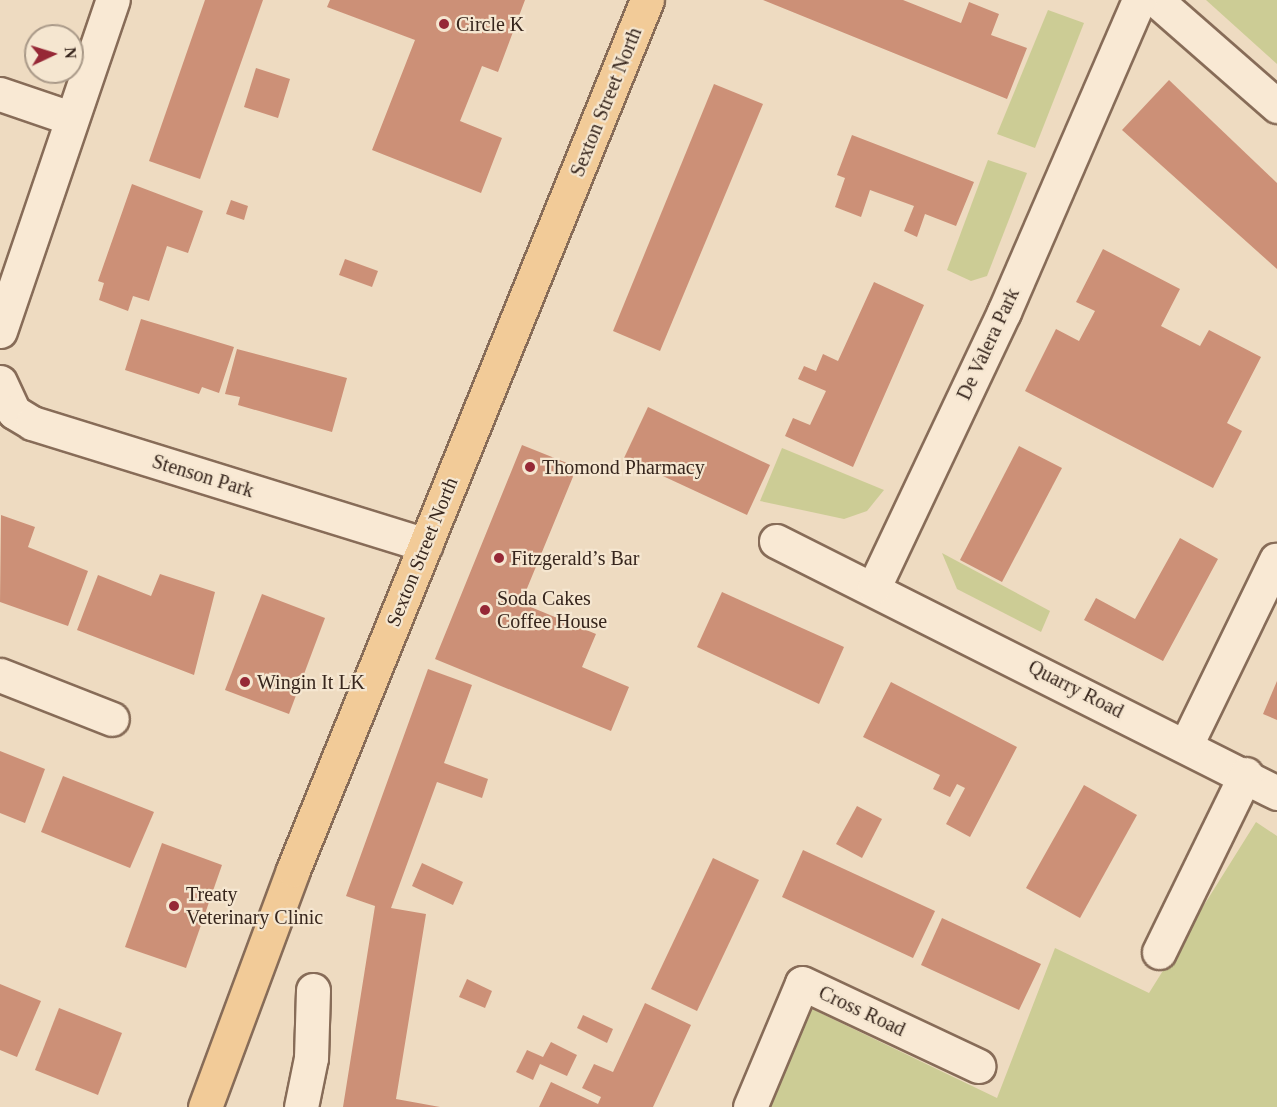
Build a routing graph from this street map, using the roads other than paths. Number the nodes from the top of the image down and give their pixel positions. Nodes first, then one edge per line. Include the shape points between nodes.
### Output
1 (113, 0) edge
2 (647, 0) edge
3 (1139, 0) edge
4 (1156, 0) edge
5 (0, 94) edge
6 (1277, 106) edge
7 (70, 118) junction
8 (0, 331) edge
9 (0, 382) edge
10 (776, 541) dead end
11 (425, 545) junction
12 (1276, 561) edge
13 (874, 586) junction
14 (0, 675) edge
15 (112, 720) dead end
16 (1186, 745) junction
17 (1246, 774) junction
18 (1277, 793) edge
19 (1159, 952) dead end
20 (314, 990) dead end
21 (978, 1066) dead end
22 (205, 1107) edge
23 (301, 1107) edge
24 (750, 1107) edge

1 - 7 street
2 - 11 main road, Sexton Street North
3 - 13 street, De Valera Park via 1004,312
4 - 6 street
5 - 7 street
7 - 8 street
9 - 11 street, Stenson Park via 14,412 32,423
10 - 13 street
11 - 22 main road, Sexton Street North via 293,870
12 - 16 street
13 - 16 street, Quarry Road
14 - 15 street
16 - 17 street, Quarry Road
17 - 18 street, Quarry Road
17 - 19 street
20 - 23 street via 311,1058
21 - 24 street, Cross Road via 802,983

